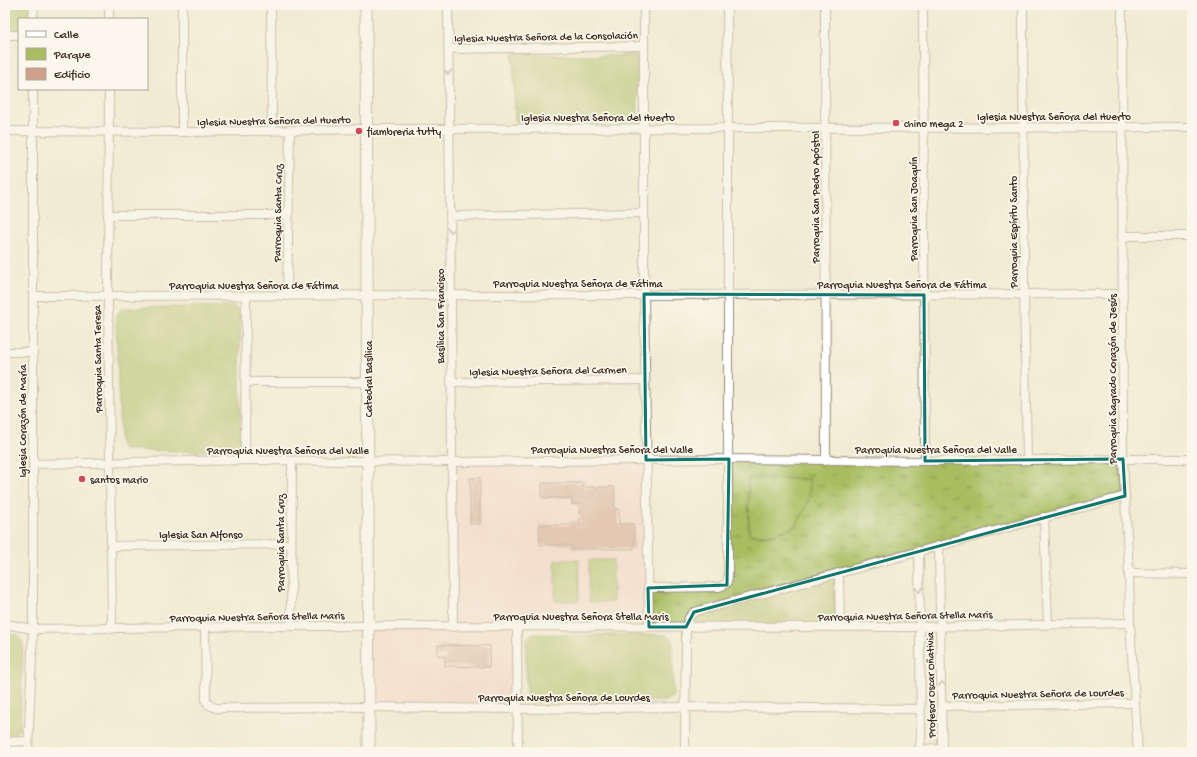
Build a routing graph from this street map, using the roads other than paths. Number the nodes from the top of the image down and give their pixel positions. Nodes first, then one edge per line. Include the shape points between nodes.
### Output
1 (34, 5) edge
2 (108, 5) edge
3 (182, 5) edge
4 (271, 5) edge
5 (366, 5) edge
6 (448, 5) edge
7 (644, 5) edge
8 (727, 5) edge
9 (825, 5) edge
10 (923, 5) edge
11 (1023, 5) edge
12 (1122, 5) edge
13 (34, 18) edge
14 (108, 18) edge
15 (5, 35) edge
16 (18, 35) edge
17 (643, 46) junction
18 (448, 49) junction
19 (33, 90) edge
20 (108, 90) edge
21 (1023, 127) junction
22 (1123, 127) junction
23 (1192, 127) edge
24 (449, 128) junction
25 (644, 128) junction
26 (728, 128) junction
27 (826, 128) junction
28 (924, 128) junction
29 (367, 129) junction
30 (33, 130) junction
31 (290, 130) junction
32 (5, 131) edge
33 (108, 131) junction
34 (272, 131) junction
35 (182, 132) junction
36 (644, 213) junction
37 (108, 215) junction
38 (288, 215) junction
39 (451, 216) junction
40 (1122, 236) junction
41 (1192, 236) edge
42 (644, 294) junction
43 (728, 294) junction
44 (1024, 294) junction
45 (1123, 294) junction
46 (367, 295) junction
47 (451, 295) junction
48 (827, 295) junction
49 (924, 295) junction
50 (33, 296) junction
51 (108, 296) junction
52 (246, 296) junction
53 (287, 296) junction
54 (5, 352) edge
55 (33, 352) junction
56 (645, 380) junction
57 (246, 382) junction
58 (368, 382) junction
59 (451, 382) junction
60 (1123, 458) junction
61 (1192, 459) edge
62 (245, 460) junction
63 (368, 460) junction
64 (646, 460) junction
65 (729, 460) junction
66 (1027, 460) junction
67 (292, 461) junction
68 (826, 461) junction
69 (925, 461) junction
70 (110, 462) junction
71 (452, 462) junction
72 (33, 464) junction
73 (1125, 496) junction
74 (1044, 517) junction
75 (291, 544) junction
76 (111, 546) junction
77 (939, 546) junction
78 (919, 551) junction
79 (839, 573) junction
80 (1129, 573) junction
81 (1192, 574) edge
82 (648, 588) junction
83 (1130, 623) junction
84 (5, 624) edge
85 (1048, 624) junction
86 (291, 626) junction
87 (369, 626) junction
88 (452, 626) junction
89 (940, 626) junction
90 (517, 627) junction
91 (649, 627) junction
92 (686, 627) junction
93 (840, 627) junction
94 (919, 627) junction
95 (205, 628) junction
96 (32, 629) junction
97 (112, 629) junction
98 (1135, 703) junction
99 (942, 706) junction
100 (369, 707) junction
101 (686, 707) junction
102 (518, 709) junction
103 (920, 709) junction
104 (28, 741) junction
105 (5, 742) edge
106 (28, 752) edge
107 (369, 752) edge
108 (518, 752) edge
109 (685, 752) edge
110 (919, 752) edge
111 (942, 752) edge
112 (1138, 752) edge

1 - 13 street
2 - 14 street
3 - 35 street
4 - 34 street
5 - 29 main road, Catedral Basílica
6 - 18 street, Basílica San Francisco
7 - 17 street
8 - 26 street
9 - 27 street, Parroquia San Pedro Apóstol
10 - 28 street, Parroquia San Joaquín
11 - 21 street, Parroquia Espíritu Santo
12 - 22 street, Parroquia Sagrado Corazón de Jesús
15 - 16 street
17 - 18 street, Iglesia Nuestra Señora de la Consolación
17 - 25 street
18 -> 24 street, Basílica San Francisco
19 - 30 street, Iglesia Corazón de María
20 - 33 street, Parroquia Santa Teresa
21 - 22 street, Iglesia Nuestra Señora del Huerto
21 - 28 street, Iglesia Nuestra Señora del Huerto
21 - 44 street, Parroquia Espíritu Santo
22 - 23 street, Iglesia Nuestra Señora del Huerto
22 - 40 street, Parroquia Sagrado Corazón de Jesús
24 - 25 street, Iglesia Nuestra Señora del Huerto
24 - 29 street, Iglesia Nuestra Señora del Huerto
24 - 39 street, Basílica San Francisco
25 - 26 street, Iglesia Nuestra Señora del Huerto
25 - 36 street
26 - 27 street, Iglesia Nuestra Señora del Huerto
26 - 43 street
27 - 28 street, Iglesia Nuestra Señora del Huerto
27 - 48 street, Parroquia San Pedro Apóstol
28 - 49 street, Parroquia San Joaquín
29 - 31 street, Iglesia Nuestra Señora del Huerto
29 - 46 main road, Catedral Basílica
30 - 32 street, Iglesia Nuestra Señora del Huerto
30 - 33 street, Iglesia Nuestra Señora del Huerto
30 - 50 street, Iglesia Corazón de María
31 - 34 street, Iglesia Nuestra Señora del Huerto
31 - 38 street, Parroquia Santa Cruz
33 - 35 street, Iglesia Nuestra Señora del Huerto
33 - 37 street, Parroquia Santa Teresa
34 - 35 street, Iglesia Nuestra Señora del Huerto
36 - 39 street
36 - 42 street
37 - 38 street
37 - 51 street, Parroquia Santa Teresa
38 - 53 street, Parroquia Santa Cruz
39 -> 47 street, Basílica San Francisco
40 - 41 street
40 - 45 street, Parroquia Sagrado Corazón de Jesús
42 - 43 street, Parroquia Nuestra Señora de Fátima
42 - 47 street, Parroquia Nuestra Señora de Fátima
42 - 56 street
43 - 48 street, Parroquia Nuestra Señora de Fátima
43 - 65 street
44 - 45 street, Parroquia Nuestra Señora de Fátima
44 - 49 street, Parroquia Nuestra Señora de Fátima
44 - 66 street, Parroquia Espíritu Santo
45 - 60 street, Parroquia Sagrado Corazón de Jesús
46 - 47 street, Parroquia Nuestra Señora de Fátima
46 - 53 street, Parroquia Nuestra Señora de Fátima
46 - 58 main road, Catedral Basílica
47 - 59 street, Basílica San Francisco
48 - 49 street, Parroquia Nuestra Señora de Fátima
48 - 68 street, Parroquia San Pedro Apóstol
49 - 69 street, Parroquia San Joaquín
50 - 51 street, Parroquia Nuestra Señora de Fátima
50 - 55 street, Iglesia Corazón de María
51 - 52 street, Parroquia Nuestra Señora de Fátima
51 - 70 street, Parroquia Santa Teresa
52 - 53 street, Parroquia Nuestra Señora de Fátima
52 - 57 street
54 - 55 street
55 - 72 street, Iglesia Corazón de María
56 - 59 street, Iglesia Nuestra Señora del Carmen
56 - 64 street
57 - 58 street
57 - 62 street
58 - 63 main road, Catedral Basílica
59 - 71 street, Basílica San Francisco
60 - 61 street, Parroquia Nuestra Señora del Valle
60 - 66 street, Parroquia Nuestra Señora del Valle
60 - 73 street, Parroquia Sagrado Corazón de Jesús
62 - 67 street, Parroquia Nuestra Señora del Valle
62 - 70 street, Parroquia Nuestra Señora del Valle
63 - 67 street, Parroquia Nuestra Señora del Valle
63 - 71 street, Parroquia Nuestra Señora del Valle
63 - 87 main road, Catedral Basílica
64 - 65 street, Parroquia Nuestra Señora del Valle
64 - 71 street, Parroquia Nuestra Señora del Valle
64 - 82 street
65 - 68 street, Parroquia Nuestra Señora del Valle
65 - 82 street via 728,582 719,587
66 - 69 street, Parroquia Nuestra Señora del Valle
67 - 75 street, Parroquia Santa Cruz
68 - 69 street, Parroquia Nuestra Señora del Valle
70 - 72 street, Parroquia Nuestra Señora del Valle
70 - 76 street, Parroquia Santa Teresa
71 - 88 street, Basílica San Francisco
72 - 96 street, Iglesia Corazón de María
73 - 74 street
73 - 80 street, Parroquia Sagrado Corazón de Jesús
74 - 77 street
74 - 85 street
75 - 76 street, Iglesia San Alfonso
75 - 86 street, Parroquia Santa Cruz
76 - 97 street, Parroquia Santa Teresa
77 - 78 street
77 - 89 street, Profesor Oscar Oñativia
78 - 79 street
78 -> 94 street, Profesor Oscar Oñativia
79 - 92 street via 694,612
79 - 93 street
80 - 81 street
80 - 83 street, Parroquia Sagrado Corazón de Jesús
82 - 91 street
83 - 85 street, Parroquia Nuestra Señora Stella Maris
83 - 98 street, Parroquia Sagrado Corazón de Jesús
84 - 96 street, Parroquia Nuestra Señora Stella Maris
85 - 89 street, Parroquia Nuestra Señora Stella Maris
86 - 87 street, Parroquia Nuestra Señora Stella Maris
86 - 95 street, Parroquia Nuestra Señora Stella Maris
87 - 88 street, Parroquia Nuestra Señora Stella Maris
87 - 100 main road, Catedral Basílica
88 - 90 street, Parroquia Nuestra Señora Stella Maris
89 - 94 street, Parroquia Nuestra Señora Stella Maris
99 -> 89 street, Profesor Oscar Oñativia
90 - 91 street, Parroquia Nuestra Señora Stella Maris
90 - 102 street
91 - 92 street, Parroquia Nuestra Señora Stella Maris
92 - 93 street, Parroquia Nuestra Señora Stella Maris
92 - 101 street
93 - 94 street, Parroquia Nuestra Señora Stella Maris
94 - 103 street, Profesor Oscar Oñativia
95 - 97 street, Parroquia Nuestra Señora Stella Maris
95 - 100 street, Parroquia Nuestra Señora de Lourdes via 206,701 209,705 216,708
96 - 97 street, Parroquia Nuestra Señora Stella Maris
96 - 104 street, Iglesia Corazón de María
98 - 99 street, Parroquia Nuestra Señora de Lourdes
98 - 112 street, Parroquia Sagrado Corazón de Jesús
99 - 111 street, Profesor Oscar Oñativia
100 - 102 street, Parroquia Nuestra Señora de Lourdes
100 - 107 main road, Catedral Basílica
101 - 102 street, Parroquia Nuestra Señora de Lourdes
101 - 103 street, Parroquia Nuestra Señora de Lourdes
101 - 109 street
102 - 108 street
103 - 110 street, Profesor Oscar Oñativia
104 - 105 street
104 - 106 street, Iglesia Corazón de María
110 - 111 street, Profesor Oscar Oñativia via 935,748

